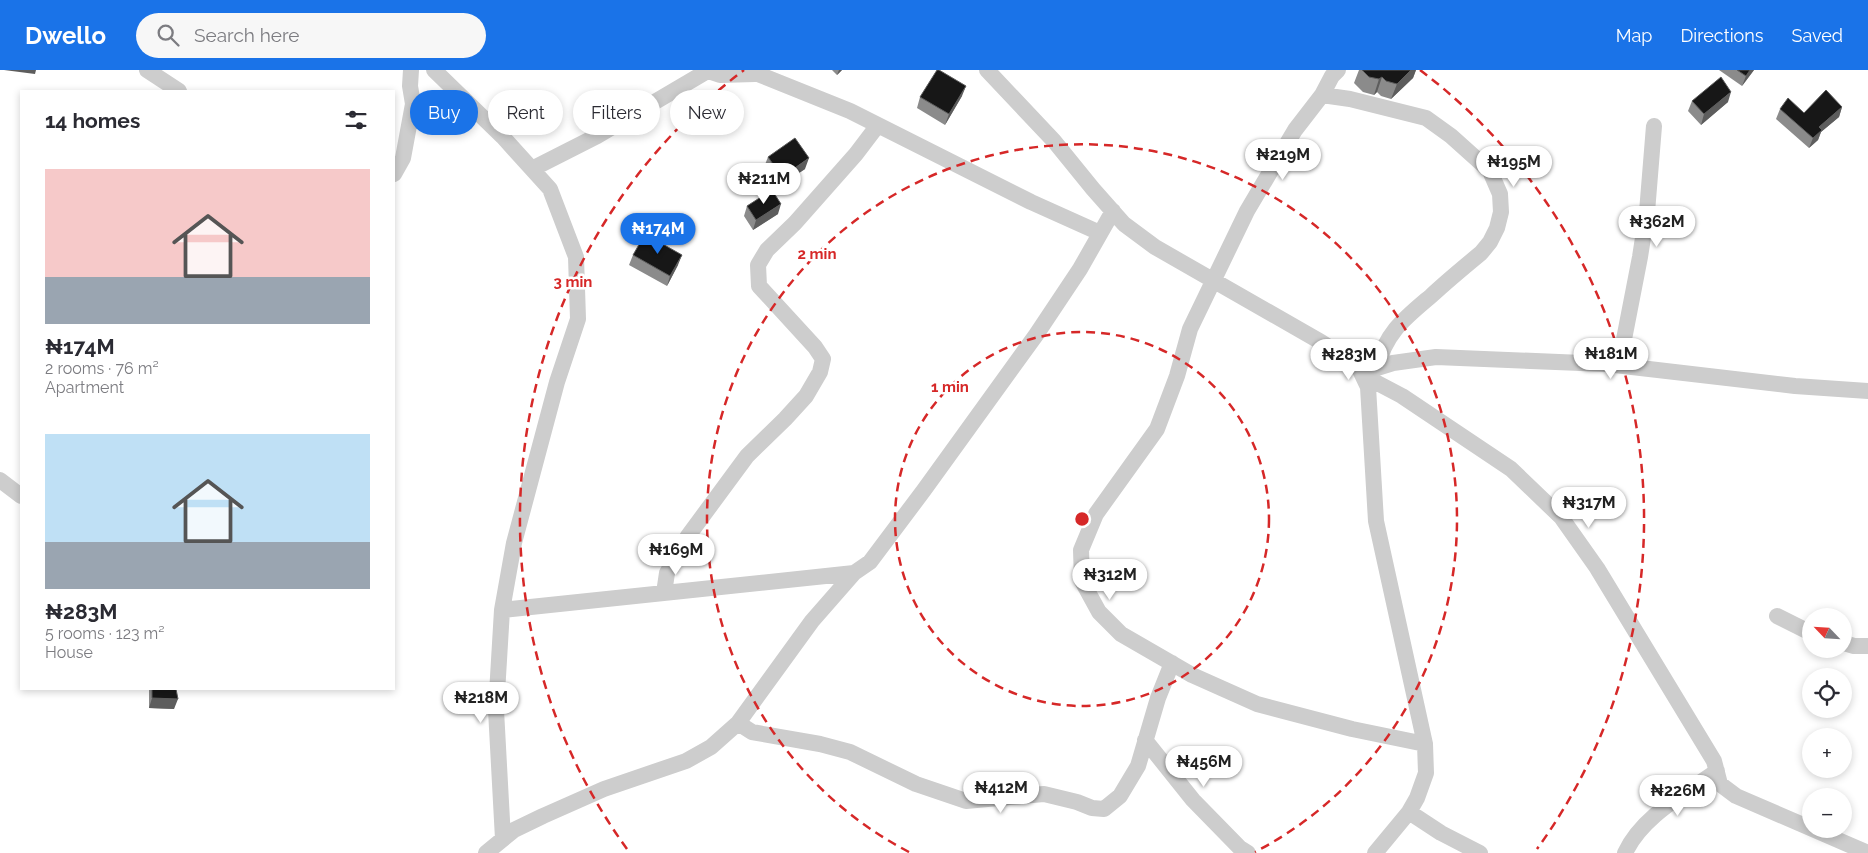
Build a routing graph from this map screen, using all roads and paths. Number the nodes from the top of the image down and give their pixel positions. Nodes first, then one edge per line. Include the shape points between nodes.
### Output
1 (147, 70) edge
2 (411, 70) edge
3 (434, 70) edge
4 (709, 70) edge
5 (987, 70) edge
6 (1338, 70) edge
7 (752, 72) edge
8 (177, 90) edge
9 (1322, 96) junction
10 (878, 125) junction
11 (1654, 126) dead end
12 (532, 169) junction
13 (395, 172) edge
14 (1113, 211) junction
15 (1100, 233) junction
16 (1213, 282) junction
17 (1619, 365) junction
18 (1366, 370) junction
19 (1868, 391) edge
20 (0, 480) edge
21 (20, 495) edge
22 (854, 573) junction
23 (664, 593) junction
24 (502, 610) junction
25 (1777, 616) dead end
26 (1802, 628) edge
27 (1852, 645) edge
28 (1868, 646) edge
29 (1172, 663) junction
30 (738, 723) junction
31 (1145, 740) junction
32 (1425, 744) junction
33 (1716, 770) junction
34 (1409, 812) junction
35 (503, 840) junction
36 (486, 853) edge
37 (1248, 853) edge
38 (1375, 853) edge
39 (1480, 853) edge
40 (1625, 853) edge
41 (1868, 853) edge

1 - 8 street
2 - 13 street via 413,104 403,158
3 - 12 street
4 - 7 street via 720,74
4 - 12 street via 597,136
5 - 14 street via 1054,141
6 - 9 street
7 - 10 street
9 - 16 street via 1295,130 1252,203
9 - 18 street via 1350,99 1426,118 1490,171 1500,194 1501,212 1490,242 1400,322 1380,356
10 - 15 street
10 - 23 street via 758,265 759,286 815,347 823,359 820,372 806,396 746,456 688,536 667,573
11 - 17 street via 1646,221
12 - 24 street via 550,189 576,258 578,319 514,543
14 - 15 street
14 - 16 street via 1124,224 1155,247
15 - 22 street via 1036,334 935,475 870,562
16 - 18 street
16 - 29 street via 1190,330 1157,429 1096,514 1081,550 1082,581 1099,612 1121,634
17 - 18 street via 1436,357
17 - 19 street via 1795,386
18 - 32 street via 1376,521
18 - 33 street via 1511,469 1561,517 1602,576 1714,761
20 - 21 street
22 - 23 street
22 - 30 street via 812,621
23 - 24 street
24 - 35 street via 496,710
25 - 26 street
27 - 28 street
29 - 31 street
29 - 32 street via 1257,704 1352,730
30 - 31 street via 752,732 850,752 916,784 966,801 1044,794 1092,808 1104,808 1120,796 1138,766
30 - 35 street via 712,747 686,761 604,789 514,830
31 - 37 street via 1193,800
32 - 34 street via 1426,773
33 - 40 street via 1654,816
33 - 41 street via 1720,784 1736,796
34 - 38 street
34 - 39 street
35 - 36 street

